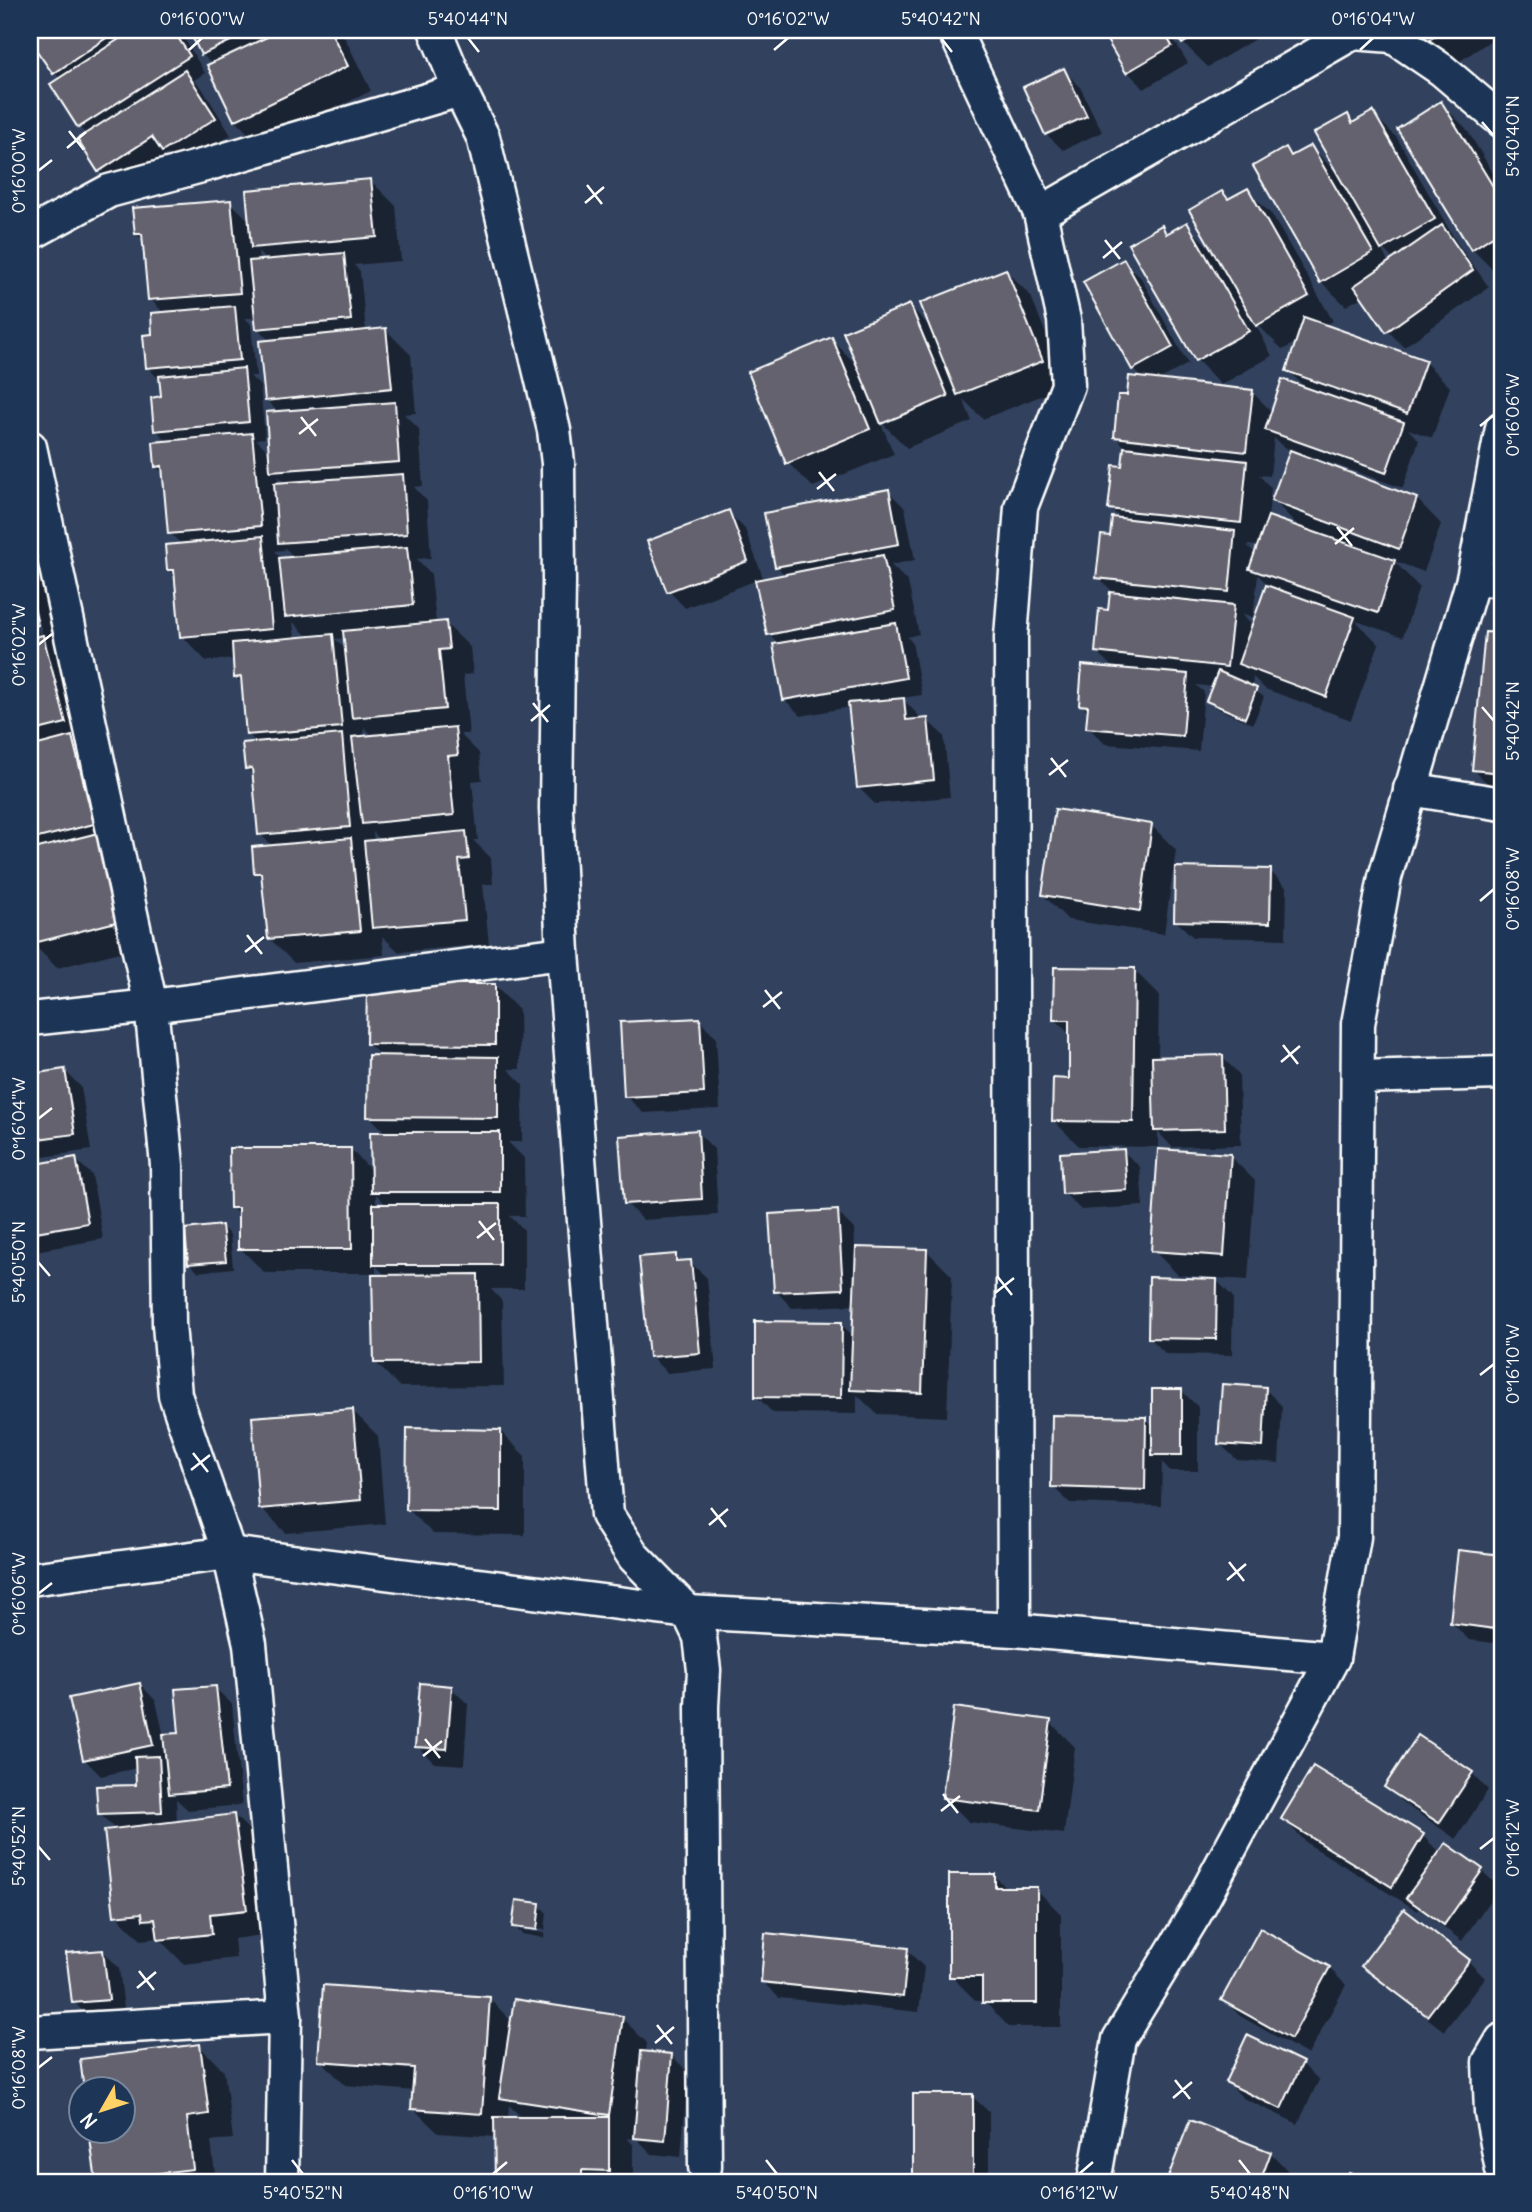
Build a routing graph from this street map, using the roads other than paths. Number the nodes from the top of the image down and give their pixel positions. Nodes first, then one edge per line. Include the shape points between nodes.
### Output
1 (435, 30) edge
2 (954, 30) edge
3 (460, 90) junction
4 (1502, 121) edge
5 (1040, 213) junction
6 (30, 234) edge
7 (1502, 428) edge
8 (30, 447) edge
9 (1487, 579) edge
10 (1410, 789) junction
11 (1502, 804) edge
12 (563, 953) junction
13 (151, 1006) junction
14 (30, 1019) edge
15 (1502, 1073) edge
16 (1357, 1077) junction
17 (229, 1553) junction
18 (30, 1579) edge
19 (688, 1612) junction
20 (1014, 1630) junction
21 (1333, 1658) junction
22 (285, 2017) junction
23 (30, 2032) edge
24 (1502, 2040) edge
25 (705, 2167) dead end
26 (1502, 2170) edge
27 (282, 2182) edge
28 (1094, 2182) edge

1 - 3 street
2 - 5 street
3 - 6 street via 109,191
3 - 12 street via 483,137 558,463 556,809
4 - 5 street via 1442,70 1392,36 1353,33
5 - 20 street via 1064,320 1068,385 1021,507 1012,637
7 - 9 street
8 - 13 street
9 - 10 street
10 - 11 street
10 - 16 street via 1377,917 1358,1024
12 - 13 street
12 - 19 street via 607,1515 634,1557
13 - 14 street
13 - 17 street via 167,1165 169,1324 175,1395
15 - 16 street
16 - 21 street via 1354,1537
17 - 18 street
17 - 19 street
17 - 22 street via 250,1644
19 - 20 street
19 - 25 street via 700,1637 704,1670
20 - 21 street
21 - 28 street via 1195,1914 1119,2039
22 - 23 street
22 - 27 street
24 - 26 street via 1489,2062 1490,2112

